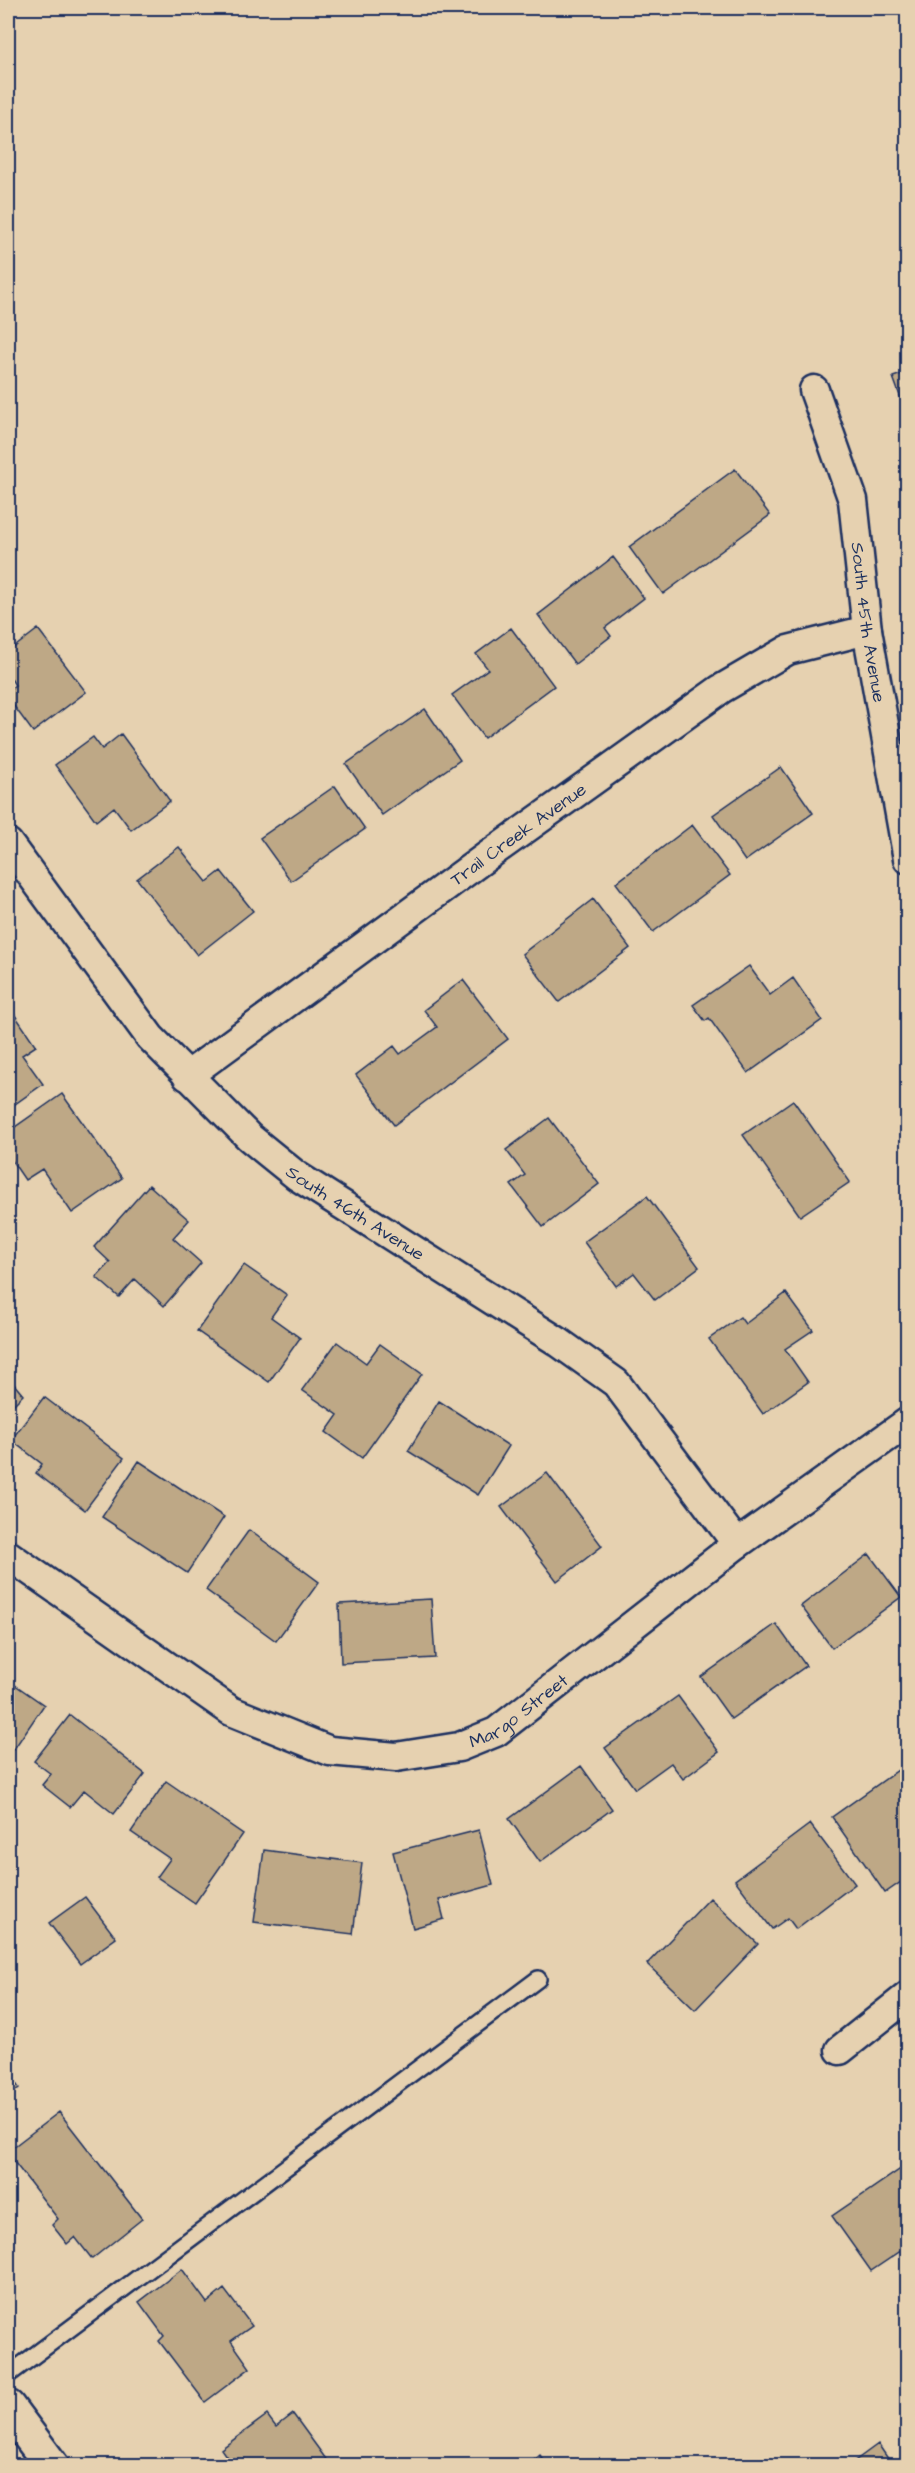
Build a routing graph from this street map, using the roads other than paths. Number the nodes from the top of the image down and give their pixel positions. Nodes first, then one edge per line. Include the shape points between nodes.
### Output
1 (814, 390) dead end
2 (867, 630) junction
3 (8, 843) edge
4 (908, 859) edge
5 (187, 1076) junction
6 (908, 1422) edge
7 (736, 1544) junction
8 (8, 1555) edge
9 (538, 1979) dead end
10 (908, 1996) edge
11 (840, 2050) dead end
12 (8, 2375) edge
13 (8, 2407) edge
14 (52, 2466) edge

1 - 2 street, South 45th Avenue via 853,500
2 - 4 street, South 45th Avenue
2 - 5 street, Trail Creek Avenue via 788,650 721,689
3 - 5 street, South 46th Avenue via 150,1037
5 - 7 street, South 46th Avenue via 249,1137 297,1176 557,1341 616,1383
6 - 7 street, Margo Street
7 - 8 street, Margo Street via 495,1732 459,1747 396,1757 330,1751 231,1711
9 - 12 lane
10 - 11 street
13 - 14 street

